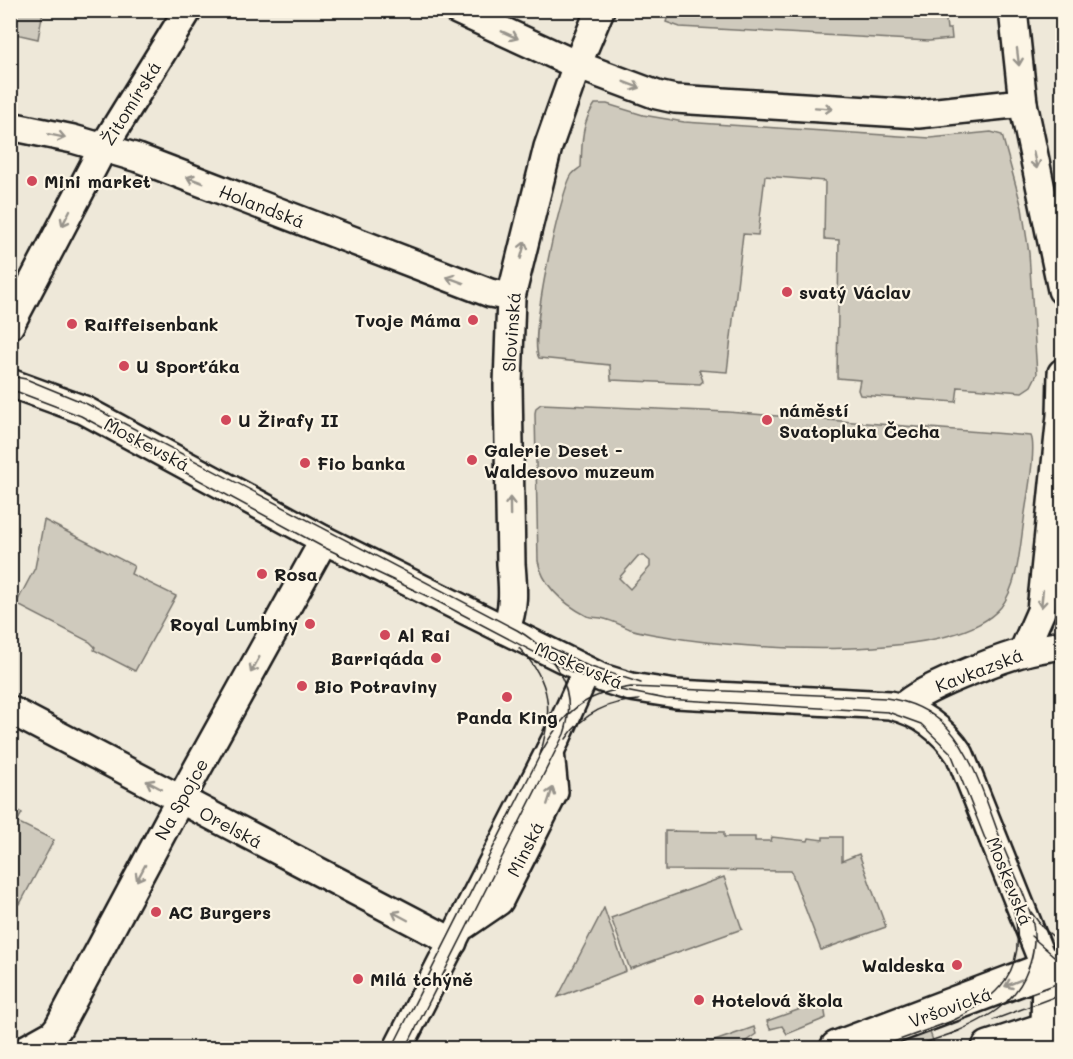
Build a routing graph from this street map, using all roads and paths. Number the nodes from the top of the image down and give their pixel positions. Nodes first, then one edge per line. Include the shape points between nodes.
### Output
1 (188, 10) edge
2 (457, 10) edge
3 (600, 10) edge
4 (1013, 10) edge
5 (577, 65) junction
6 (1023, 103) junction
7 (10, 126) edge
8 (103, 148) junction
9 (1062, 290) edge
10 (511, 297) junction
11 (10, 325) edge
12 (1062, 373) edge
13 (10, 383) edge
14 (324, 540) junction
15 (505, 630) junction
16 (1062, 645) edge
17 (1023, 652) junction
18 (586, 672) junction
19 (902, 708) junction
20 (10, 710) edge
21 (180, 800) junction
22 (456, 935) junction
23 (1057, 972) edge
24 (1052, 1034) edge
25 (404, 1042) edge
26 (28, 1048) edge
27 (837, 1048) edge
28 (989, 1048) edge

1 - 8 street, Žitomírská
2 -> 5 street
3 - 5 street, Slovinská
4 -> 6 street
5 -> 6 street via 675,99 918,114
10 -> 5 street, Slovinská via 548,147
6 -> 9 street
7 -> 8 street, Holandská
10 -> 8 street, Holandská via 489,293
8 -> 11 street, Žitomírská
15 -> 10 street, Slovinská via 512,610 513,588 507,385
12 -> 17 street via 1041,611
13 - 14 street, Moskevská via 84,410
14 - 15 street, Moskevská
14 -> 21 street, Na Spojce
15 - 18 street, Moskevská
16 - 17 street, Kavkazská
17 - 19 street, Kavkazská via 937,685 905,702
18 - 19 street, Moskevská via 631,687 676,694
18 - 22 street, Minská via 550,751 554,792 499,901
19 - 23 street, Moskevská via 933,725 960,755
21 -> 20 street, Orelská
22 -> 21 street, Orelská
21 -> 26 street, Na Spojce via 58,1028
22 - 25 street, Minská
23 - 24 street, Moskevská
23 -> 27 main road, Vršovická
24 - 28 main road

